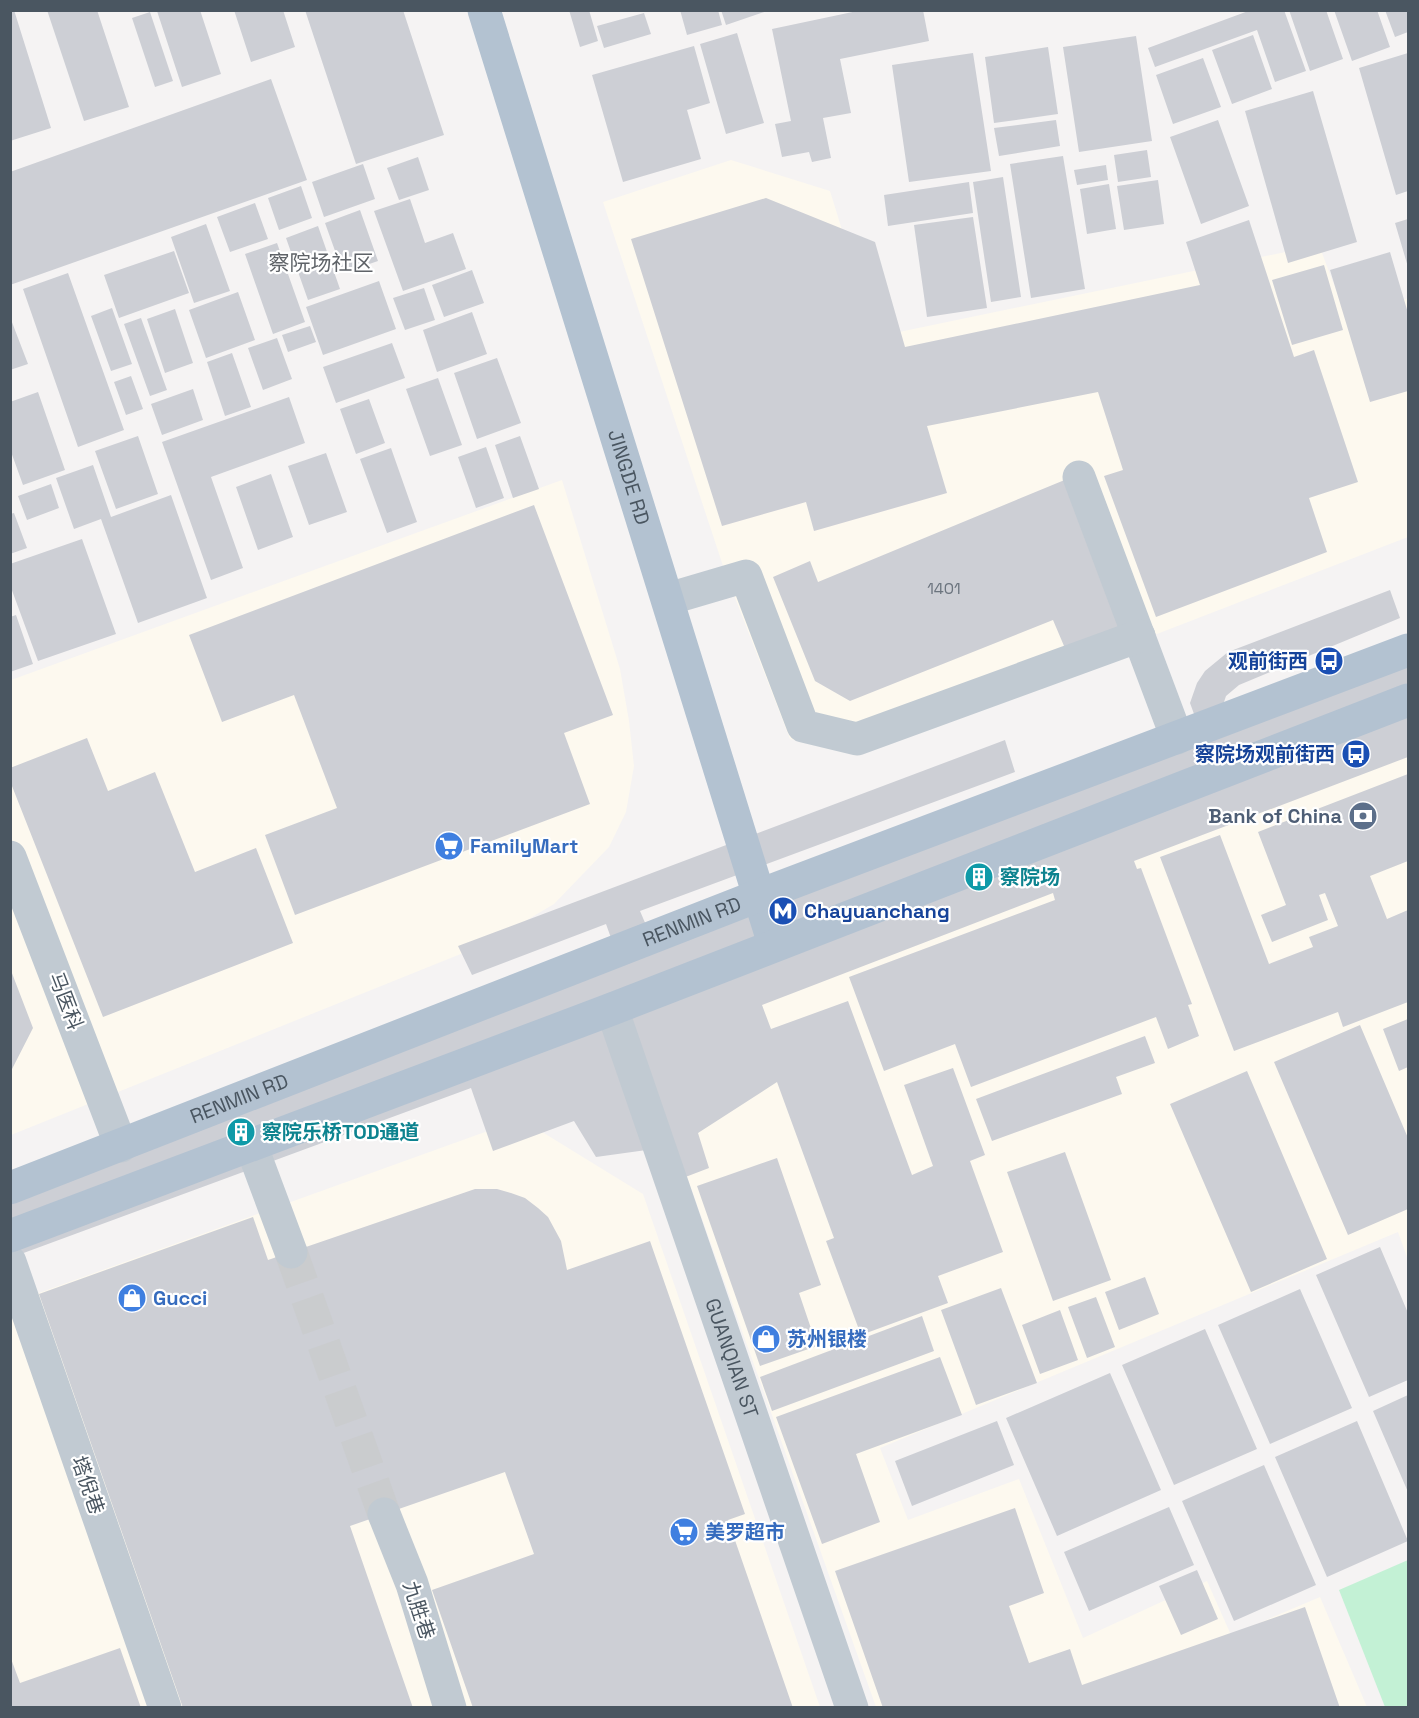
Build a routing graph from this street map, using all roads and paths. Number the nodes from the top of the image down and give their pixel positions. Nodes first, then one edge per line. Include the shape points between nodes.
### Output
1 (484, 10) edge
2 (1079, 477) dead end
3 (668, 599) junction
4 (1139, 636) junction
5 (1408, 650) edge
6 (1408, 700) edge
7 (1177, 738) junction
8 (10, 857) edge
9 (760, 895) junction
10 (774, 944) junction
11 (612, 1009) junction
12 (251, 1145) junction
13 (121, 1146) junction
14 (10, 1188) edge
15 (10, 1236) edge
16 (291, 1252) tunnel mouth
17 (10, 1262) edge
18 (384, 1514) tunnel mouth
19 (165, 1707) edge
20 (450, 1707) edge
21 (852, 1707) edge

1 - 3 main road, JINGDE RD
2 - 4 street
3 - 4 street via 746,576 803,726 857,739
3 - 9 main road, JINGDE RD
4 - 7 street
5 - 7 main road, RENMIN RD
6 - 10 main road
7 - 9 main road, RENMIN RD
8 - 13 street, 马医科
9 - 10 main road, JINGDE RD
9 - 13 main road, RENMIN RD
10 - 11 main road
11 - 12 main road
11 - 21 street, GUANQIAN ST
12 - 15 main road
12 - 16 street
13 - 14 main road, RENMIN RD
17 - 19 street, 塔倪巷
18 - 20 street, 九胜巷 via 412,1584

